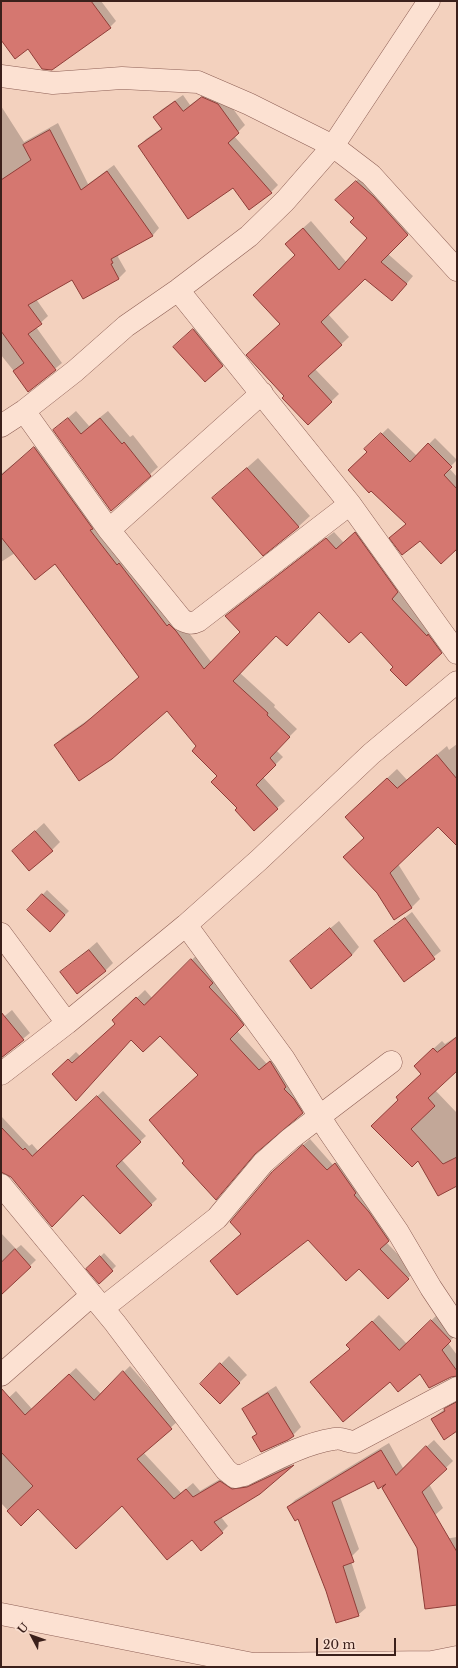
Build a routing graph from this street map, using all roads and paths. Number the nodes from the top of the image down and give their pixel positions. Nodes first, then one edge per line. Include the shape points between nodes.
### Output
1 (429, 1) edge
2 (1, 76) edge
3 (333, 146) junction
4 (457, 270) edge
5 (178, 290) junction
6 (262, 393) junction
7 (24, 411) junction
8 (1, 426) edge
9 (350, 504) junction
10 (109, 530) junction
11 (457, 653) edge
12 (457, 682) edge
13 (186, 925) junction
14 (1, 934) edge
15 (67, 1023) junction
16 (391, 1062) dead end
17 (1, 1074) edge
18 (319, 1116) junction
19 (1, 1185) edge
20 (98, 1301) junction
21 (457, 1327) edge
22 (1, 1375) edge
23 (457, 1388) edge
24 (1, 1614) edge
25 (457, 1657) edge

1 - 3 street
2 - 3 street via 53,83 122,78 198,82
3 - 4 street via 371,175
3 - 5 street via 285,201 249,236
5 - 6 street
5 - 7 street via 126,326
6 - 9 street
6 - 10 street
7 - 8 street
7 - 10 street
9 - 10 street via 192,624 182,620
9 - 11 street
12 - 13 street via 371,754
13 - 15 street
13 - 18 street via 284,1059
14 - 15 street
15 - 17 street
16 - 18 street
18 - 20 street via 263,1163 217,1218
18 - 21 street via 398,1232 430,1288
19 - 20 street
20 - 22 street
20 - 23 street via 226,1470 235,1477 309,1445 334,1438 355,1442
24 - 25 street via 253,1664 432,1662

